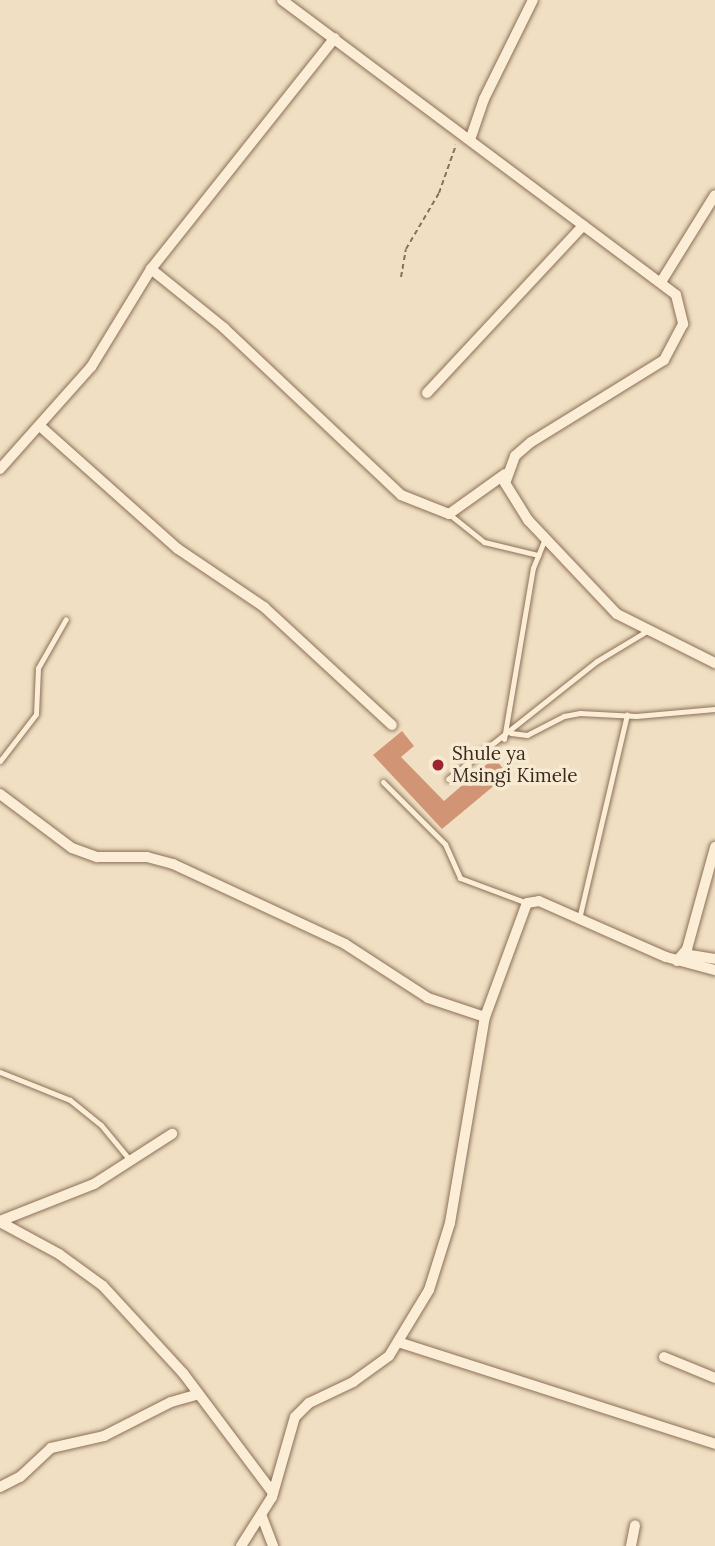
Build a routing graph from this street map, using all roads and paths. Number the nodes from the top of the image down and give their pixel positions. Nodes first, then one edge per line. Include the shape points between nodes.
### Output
1 (282, 0) edge
2 (533, 0) edge
3 (335, 38) junction
4 (456, 126) junction
5 (471, 137) junction
6 (715, 195) edge
7 (583, 226) junction
8 (151, 269) junction
9 (401, 277) dead end
10 (661, 282) junction
11 (427, 393) dead end
12 (41, 428) junction
13 (0, 469) edge
14 (505, 474) junction
15 (449, 514) junction
16 (547, 535) junction
17 (538, 555) junction
18 (66, 620) dead end
19 (645, 632) junction
20 (715, 663) edge
21 (715, 709) edge
22 (627, 715) junction
23 (392, 725) dead end
24 (511, 733) junction
25 (504, 739) junction
26 (0, 761) edge
27 (448, 779) dead end
28 (383, 782) dead end
29 (0, 794) edge
30 (715, 847) edge
31 (527, 903) junction
32 (579, 919) junction
33 (680, 957) junction
34 (715, 959) edge
35 (715, 970) edge
36 (485, 1017) junction
37 (0, 1072) edge
38 (172, 1135) dead end
39 (129, 1159) junction
40 (0, 1221) edge
41 (398, 1342) junction
42 (664, 1357) dead end
43 (715, 1378) edge
44 (197, 1395) junction
45 (715, 1444) edge
46 (0, 1487) edge
47 (273, 1493) junction
48 (262, 1517) junction
49 (635, 1525) dead end
50 (241, 1546) edge
51 (274, 1546) edge
52 (631, 1546) edge

1 - 3 street
2 - 5 street via 484,99
3 - 4 street
3 - 8 street
4 - 5 street
4 - 9 path via 452,161 406,249
5 - 7 street
6 - 10 street
7 - 10 street
7 - 11 street
8 - 12 street via 91,367
8 - 15 street via 224,328 393,489 425,508
10 - 14 street via 676,295 683,324 664,360 531,442
12 - 13 street
12 - 23 street via 178,549 264,607
14 - 15 street
14 - 16 street via 508,493
15 - 17 lane via 484,542
16 - 17 lane
16 - 19 street via 598,596
17 - 25 lane
18 - 26 lane via 38,668 36,714
19 - 20 street
19 - 24 lane via 597,662
21 - 22 lane
22 - 24 lane via 580,713 527,735
22 - 32 lane
24 - 25 lane
25 - 27 lane
28 - 31 lane via 445,844 460,878
29 - 36 street via 72,848 97,857 147,856 173,864 345,944 428,998
30 - 33 street
31 - 32 street via 539,901
31 - 36 street
32 - 33 street
33 - 34 street
33 - 35 street
36 - 41 street via 450,1223 429,1290
37 - 39 lane via 70,1100 101,1125
38 - 39 street
39 - 40 street via 94,1184
40 - 44 street via 59,1254 103,1286 183,1373
41 - 45 street
41 - 47 street via 373,1370 318,1398 295,1417
42 - 43 street
44 - 46 street via 104,1436 51,1448 20,1477
44 - 47 street
47 - 48 street
48 - 50 street
48 - 51 street
49 - 52 street

